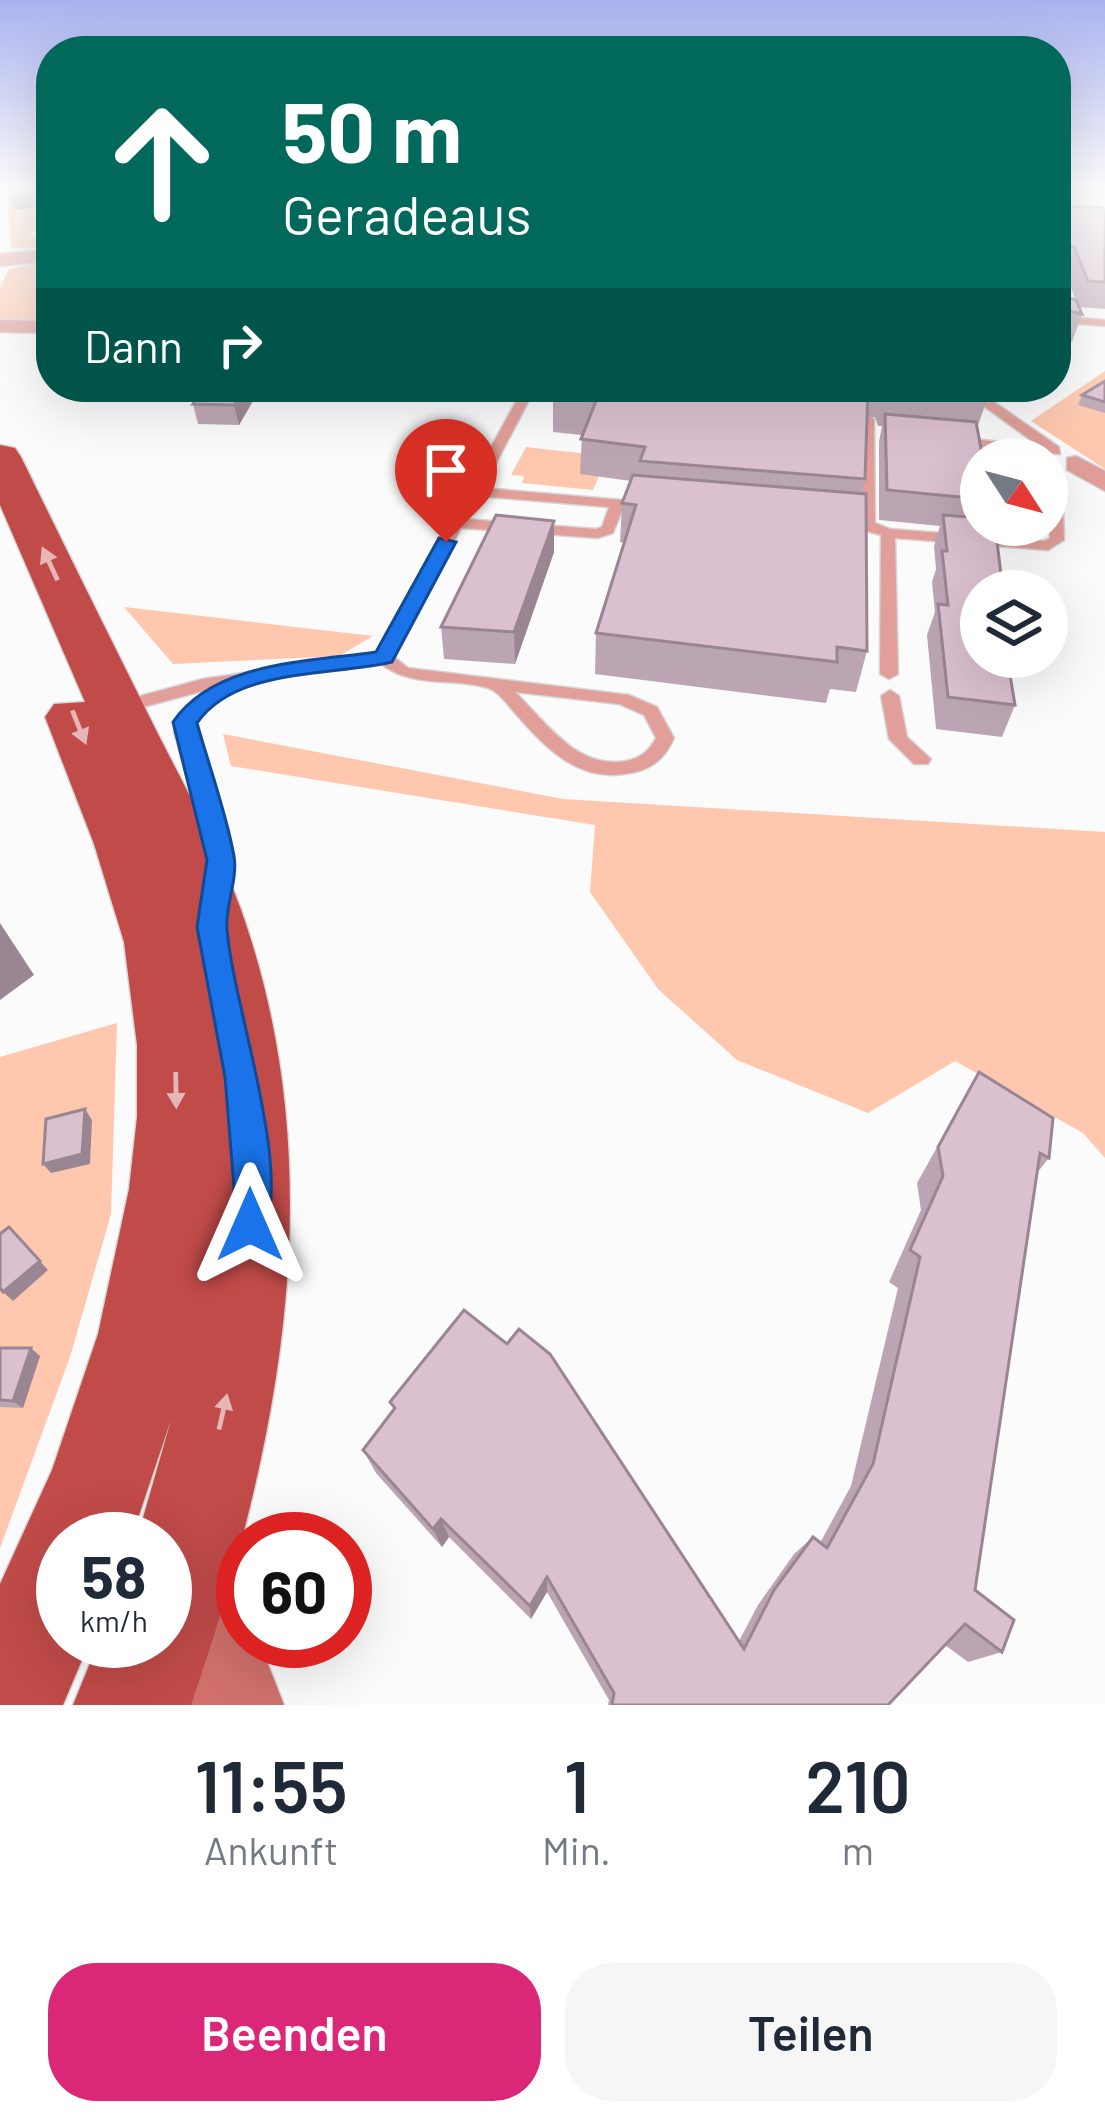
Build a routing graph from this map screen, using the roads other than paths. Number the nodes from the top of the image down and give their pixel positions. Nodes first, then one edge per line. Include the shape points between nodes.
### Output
1 (1071, 312) edge
2 (1071, 320) edge
3 (1074, 320) junction
4 (1105, 323) edge
5 (0, 326) edge
6 (36, 327) edge
7 (522, 402) edge
8 (990, 402) edge
9 (892, 435) edge
10 (1040, 438) edge
11 (938, 440) edge
12 (960, 443) edge
13 (0, 457) edge
14 (1068, 458) edge
15 (1105, 483) edge
16 (474, 490) junction
17 (617, 504) junction
18 (658, 507) edge
19 (826, 521) edge
20 (457, 523) junction
21 (868, 524) junction
22 (888, 533) junction
23 (960, 539) edge
24 (0, 542) edge
25 (384, 657) junction
26 (889, 674) dead end
27 (255, 677) junction
28 (501, 688) junction
29 (890, 696) dead end
30 (117, 708) junction
31 (921, 759) dead end
32 (212, 927) junction
33 (87, 1512) edge
34 (192, 1523) edge
35 (192, 1599) edge
36 (36, 1633) edge
37 (146, 1668) edge
38 (4, 1705) edge
39 (132, 1705) edge
40 (233, 1705) edge

1 - 3 lane
2 - 3 lane
3 - 4 lane
5 - 6 street
7 - 16 lane
8 - 10 lane
9 - 21 lane via 868,426
11 - 12 lane
30 -> 13 main road
14 - 15 street
16 - 17 lane
16 - 20 lane
17 - 18 lane
17 - 20 lane via 608,530 598,534
19 - 21 lane
20 - 25 lane
21 - 22 lane
22 - 23 lane
22 - 26 lane
24 -> 33 main road via 145,888 175,1038 171,1175 153,1296
25 - 27 lane
25 - 28 lane via 404,673
27 - 30 lane
27 - 32 lane via 199,704 183,731 221,860
28 - 28 lane via 581,764 637,766 665,738 660,720 638,704
29 - 31 lane via 898,740
30 - 32 main road
34 -> 32 main road via 238,1337 252,1187 242,1077
35 - 40 main road
36 - 38 main road
37 - 39 main road

